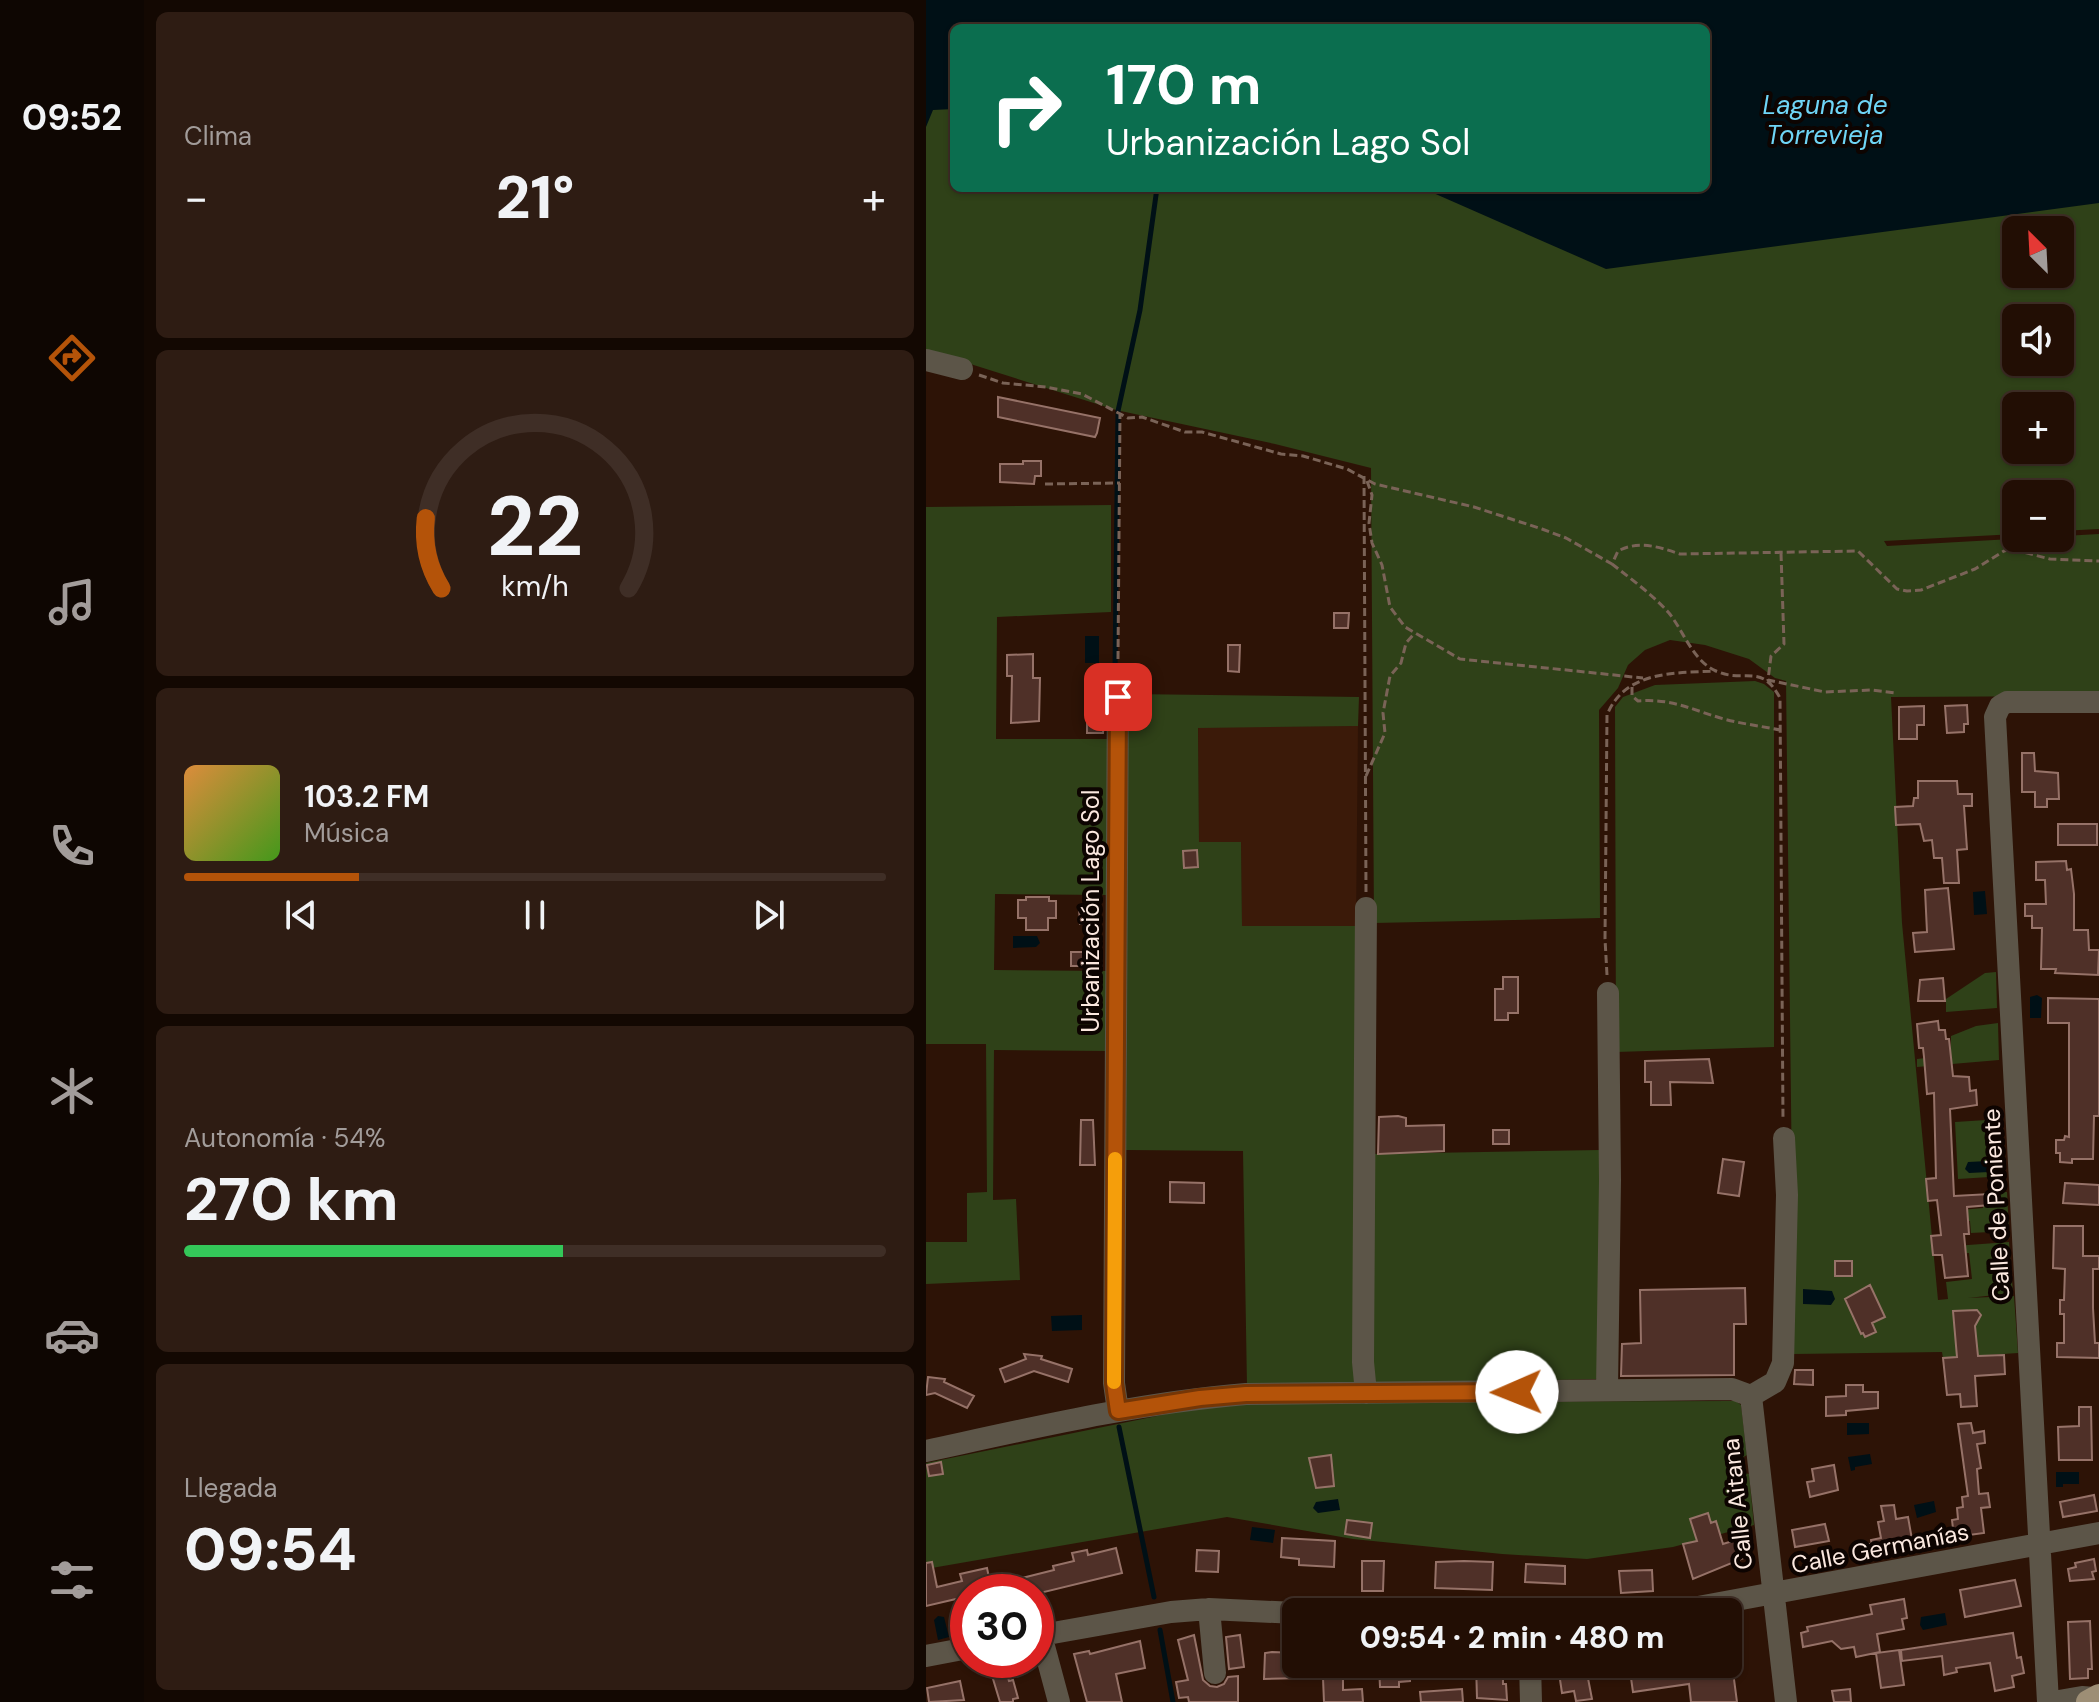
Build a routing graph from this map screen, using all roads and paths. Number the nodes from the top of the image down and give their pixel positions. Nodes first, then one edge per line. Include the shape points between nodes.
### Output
1 (926, 360) edge
2 (962, 369) joint
3 (1120, 413) junction
4 (1365, 476) junction
5 (1120, 483) junction
6 (1045, 484) dead end
7 (1781, 553) junction
8 (2099, 561) edge
9 (1612, 564) junction
10 (1414, 634) junction
11 (1717, 671) junction
12 (1643, 678) junction
13 (1118, 679) joint
14 (1768, 680) junction
15 (1632, 686) junction
16 (1895, 693) dead end
17 (2099, 702) edge
18 (1780, 730) junction
19 (1364, 780) junction
20 (1366, 908) joint
21 (1608, 993) joint
22 (1784, 1138) joint
23 (1607, 1390) junction
24 (1366, 1393) junction
25 (1751, 1396) junction
26 (1118, 1411) junction
27 (926, 1451) edge
28 (2099, 1533) edge
29 (2040, 1544) junction
30 (1774, 1594) junction
31 (1742, 1600) edge
32 (1209, 1609) junction
33 (1282, 1612) edge
34 (1054, 1633) edge
35 (950, 1651) edge
36 (926, 1656) edge
37 (1215, 1673) dead end
38 (1052, 1678) edge
39 (1530, 1678) edge
40 (2094, 1698) edge
41 (1059, 1702) edge
42 (1531, 1702) edge
43 (1786, 1702) edge
44 (2051, 1702) edge

1 - 2 street
2 - 3 path via 1003,383 1082,394
3 - 4 path
3 - 5 path
4 - 9 path via 1375,484 1542,529
4 - 10 path via 1372,495 1370,534 1390,607
4 - 19 path
5 - 6 path
5 - 13 path
7 - 8 path via 1858,551 1897,589 1914,591 1975,569 2011,549 2050,559
7 - 9 path via 1680,554 1637,545 1618,551
7 - 14 path via 1784,644 1771,656
9 - 11 path via 1660,604 1694,651
10 - 12 path via 1468,661
10 - 19 path via 1390,676 1385,733
11 - 12 path
11 - 14 path
12 - 15 path
13 - 26 street, Urbanización Lago Sol
14 - 16 path via 1825,692
14 - 18 path via 1780,698
15 - 18 path via 1638,701 1664,700
15 - 21 path via 1616,697 1607,715
17 - 29 street, Calle de Poniente via 2011,701 2000,706 1995,717
18 - 22 path
19 - 20 path
20 - 24 street
21 - 23 street
22 - 25 street via 1783,1363 1775,1382
23 - 24 street
23 - 25 street via 1732,1389
24 - 26 street via 1246,1394
25 - 30 street, Calle Aitana
26 - 27 street
28 - 29 street, Calle Germanías
29 - 30 street, Calle Germanías
29 - 44 street, Calle de Poniente
30 - 31 street, Calle Germanías
30 - 43 street, Calle Aitana
32 - 33 street
32 - 34 street
32 - 37 street
35 - 36 street
38 - 41 street
39 - 42 street
40 - 44 street

